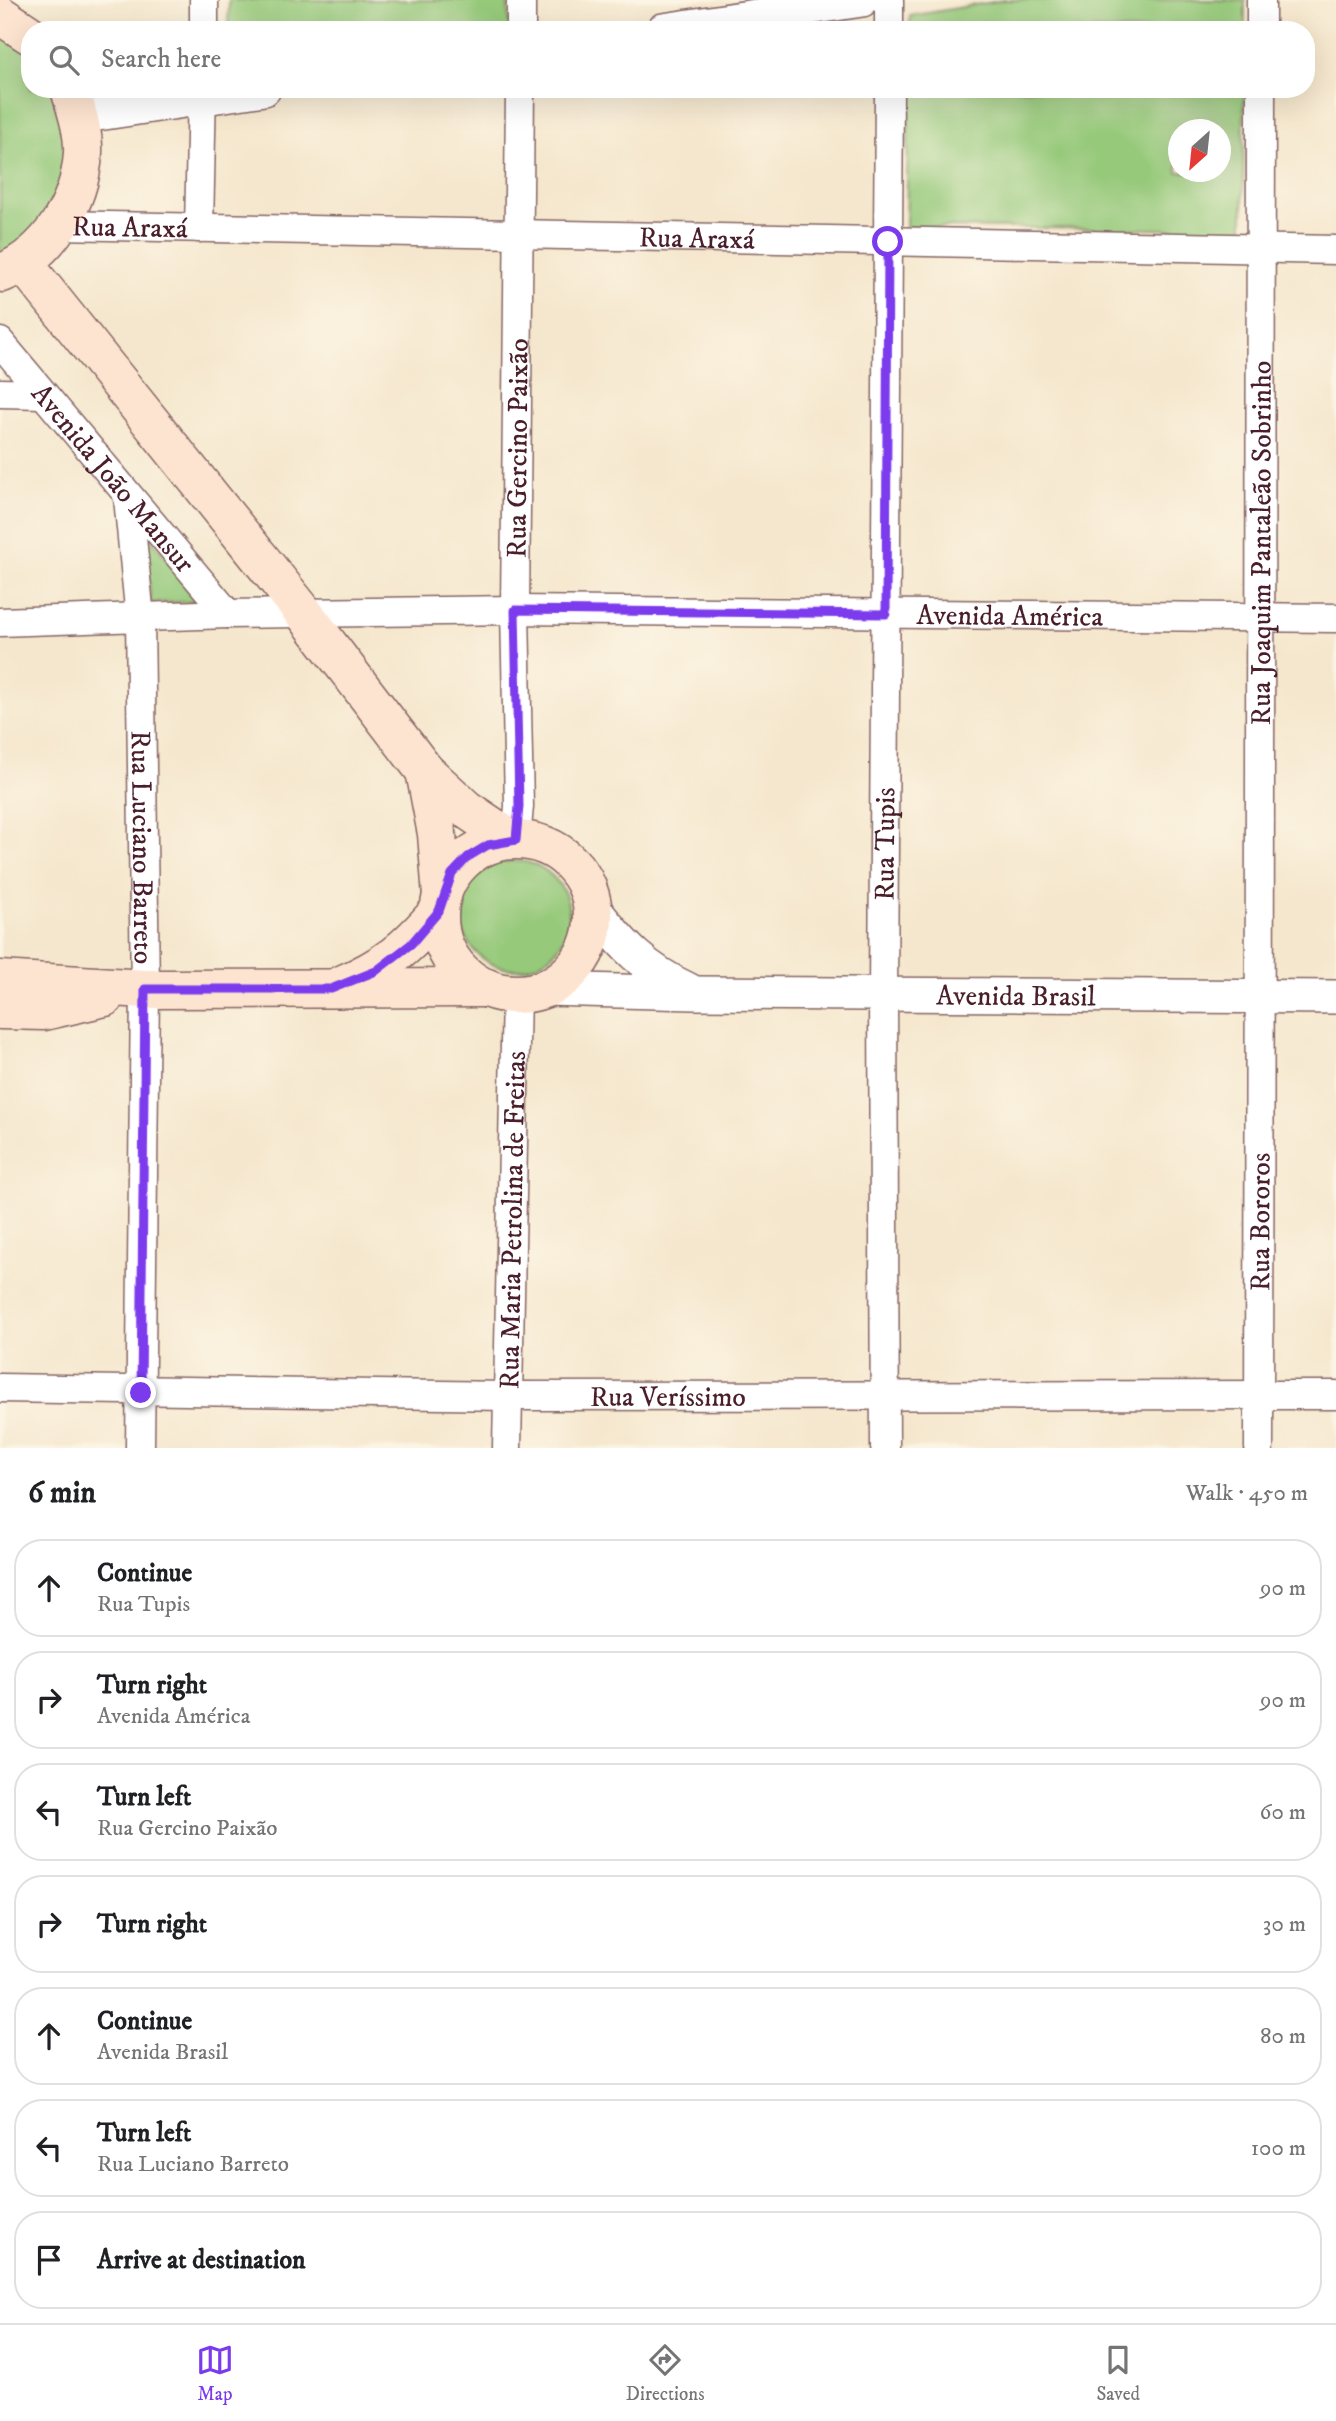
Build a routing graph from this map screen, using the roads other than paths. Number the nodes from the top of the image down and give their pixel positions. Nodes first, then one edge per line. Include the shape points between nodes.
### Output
1 (204, 0) edge
2 (521, 0) edge
3 (862, 0) edge
4 (889, 0) edge
5 (1261, 0) edge
6 (0, 15) edge
7 (204, 21) edge
8 (521, 21) edge
9 (723, 21) edge
10 (889, 21) edge
11 (1261, 21) edge
12 (21, 29) edge
13 (145, 98) edge
14 (202, 98) edge
15 (520, 98) edge
16 (889, 98) edge
17 (1261, 98) edge
18 (74, 103) edge
19 (58, 225) junction
20 (199, 228) junction
21 (519, 234) junction
22 (888, 242) junction
23 (1260, 249) junction
24 (1336, 250) edge
25 (12, 269) edge
26 (0, 342) edge
27 (0, 393) edge
28 (43, 394) junction
29 (128, 498) junction
30 (515, 610) junction
31 (304, 613) junction
32 (228, 614) junction
33 (886, 614) junction
34 (140, 618) junction
35 (1259, 618) junction
36 (1336, 618) edge
37 (0, 622) edge
38 (425, 771) junction
39 (521, 833) junction
40 (440, 903) junction
41 (592, 906) junction
42 (0, 980) edge
43 (145, 989) junction
44 (331, 989) junction
45 (516, 990) junction
46 (694, 993) junction
47 (883, 994) junction
48 (1336, 996) edge
49 (1258, 997) junction
50 (0, 1010) edge
51 (0, 1388) edge
52 (141, 1393) junction
53 (885, 1394) junction
54 (1259, 1395) junction
55 (1336, 1395) edge
56 (508, 1396) junction
57 (140, 1448) edge
58 (507, 1448) edge
59 (885, 1448) edge
60 (1259, 1448) edge

1 - 7 street
2 - 8 street
3 - 9 street
4 - 10 street
5 - 11 street
6 - 12 main road
13 - 18 street
14 - 20 street
15 - 21 street, Rua Gercino Paixão
16 - 22 street, Rua Tupis
17 - 23 street, Rua Joaquim Pantaleão Sobrinho
18 - 19 main road via 83,153 75,191
19 - 20 street, Rua Araxá
19 - 25 main road via 45,246
20 - 21 street, Rua Araxá
21 - 22 street, Rua Araxá
21 - 30 street, Rua Gercino Paixão
22 - 23 street, Rua Araxá
22 - 33 street, Rua Tupis
23 - 24 street, Rua Araxá
23 - 35 street, Rua Joaquim Pantaleão Sobrinho
25 - 31 main road
26 - 28 street, Avenida João Mansur
27 - 28 street
28 - 29 street, Avenida João Mansur
29 - 32 street, Avenida João Mansur
29 - 34 street, Rua Luciano Barreto
30 - 31 street, Avenida América
30 - 33 street, Avenida América
30 - 39 street, Rua Gercino Paixão
31 - 32 street, Avenida América
31 - 38 main road
32 - 34 street, Avenida América
33 - 35 street, Avenida América
33 - 47 street, Rua Tupis
34 - 37 street, Avenida América
34 - 43 street, Rua Luciano Barreto
35 - 36 street, Avenida América
35 - 49 street, Rua Joaquim Pantaleão Sobrinho
38 - 39 main road via 466,808
38 - 40 main road via 437,834
39 - 40 main road via 468,857 452,874
39 - 41 main road via 574,867
40 - 44 main road, Avenida Brasil via 411,944 376,971
40 - 45 main road via 441,935 450,957 466,976
41 - 45 main road via 592,931 583,955 567,975
41 - 46 street, Avenida Brasil via 624,948 661,977
42 - 43 main road, Avenida Brasil
43 - 44 main road, Avenida Brasil
43 - 50 main road, Avenida Brasil via 44,1010
43 - 52 street, Rua Luciano Barreto
44 - 45 main road, Avenida Brasil
45 - 46 street, Avenida Brasil
45 - 56 street, Rua Maria Petrolina de Freitas
46 - 47 street, Avenida Brasil
47 - 49 street, Avenida Brasil
47 - 53 street, Rua Tupis
48 - 49 street, Avenida Brasil
49 - 54 street, Rua Bororos
51 - 52 street, Rua Veríssimo
52 - 56 street, Rua Veríssimo
52 - 57 street, Rua Luciano Barreto
53 - 54 street, Rua Veríssimo
53 - 56 street, Rua Veríssimo
53 - 59 street, Rua Tupis
54 - 55 street, Rua Veríssimo
54 - 60 street, Rua Bororos
56 - 58 street, Rua Maria Petrolina de Freitas

